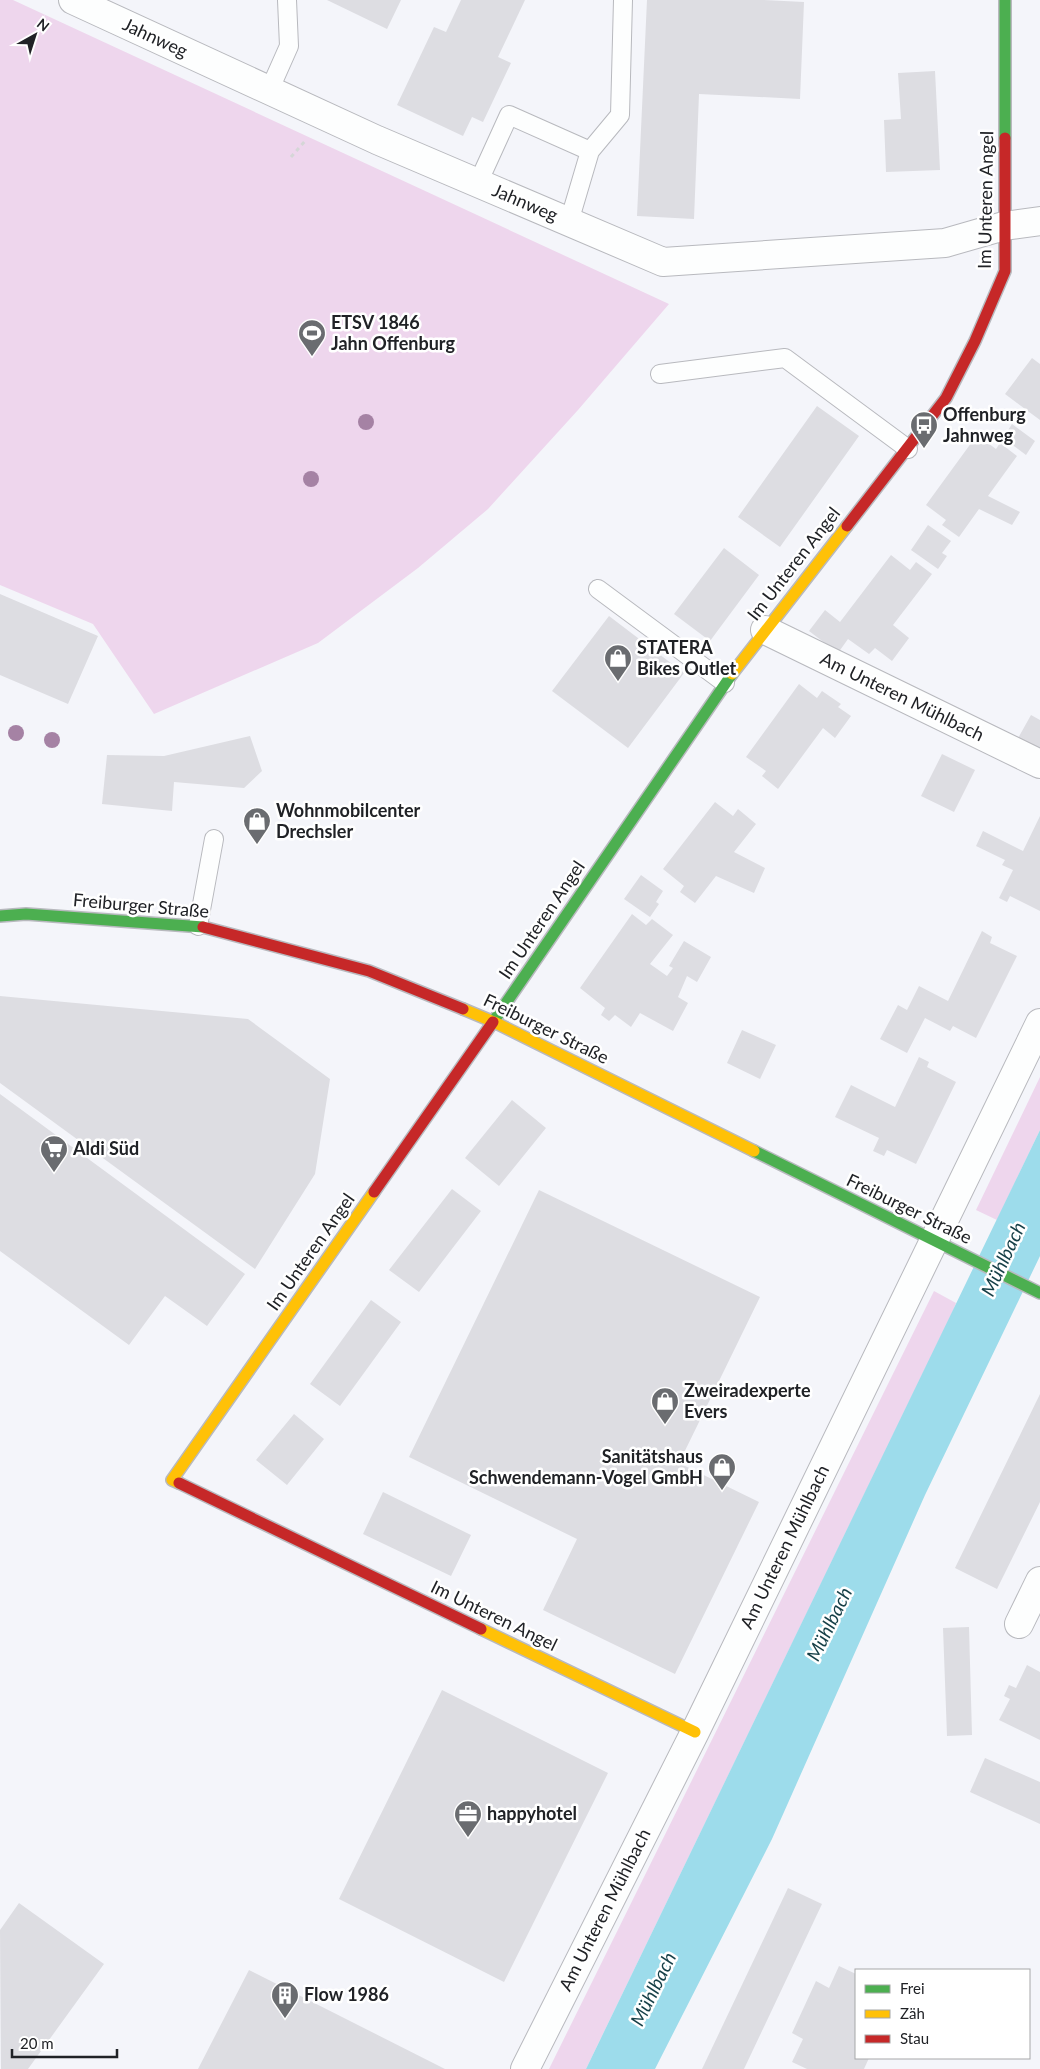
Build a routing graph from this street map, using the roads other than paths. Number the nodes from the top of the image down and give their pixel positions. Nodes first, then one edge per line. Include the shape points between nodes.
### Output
1 (74, 0) edge
2 (286, 0) edge
3 (623, 0) edge
4 (1005, 0) edge
5 (269, 91) junction
6 (590, 151) junction
7 (478, 183) junction
8 (1040, 221) edge
9 (569, 222) junction
10 (1004, 226) junction
11 (660, 374) dead end
12 (908, 449) junction
13 (598, 588) dead end
14 (765, 630) junction
15 (725, 683) junction
16 (1040, 764) edge
17 (214, 839) dead end
18 (0, 916) edge
19 (198, 926) junction
20 (494, 1022) junction
21 (1040, 1023) edge
22 (934, 1241) junction
23 (1040, 1293) edge
24 (1040, 1581) edge
25 (1019, 1624) dead end
26 (695, 1732) junction
27 (525, 2069) edge

1 - 5 street, Jahnweg
2 - 5 lane via 289,46
3 - 6 lane via 620,115
4 - 10 street, Im Unteren Angel
5 - 7 street, Jahnweg
6 - 7 lane via 508,115
6 - 9 lane
7 - 9 street, Jahnweg
8 - 10 street
9 - 10 street, Jahnweg via 663,262 945,243
10 - 12 street, Im Unteren Angel via 1005,271 979,332 946,398
11 - 12 lane via 785,358
12 - 14 street, Im Unteren Angel
13 - 15 lane
14 - 15 street, Im Unteren Angel
14 - 16 street, Am Unteren Mühlbach
15 - 20 street, Im Unteren Angel
17 - 19 lane
18 - 19 street, Freiburger Straße via 26,914
19 - 20 street, Freiburger Straße via 369,971
20 - 22 street, Freiburger Straße
20 - 26 street, Im Unteren Angel via 172,1480
21 - 22 street, Am Unteren Mühlbach
22 - 23 street, Freiburger Straße
22 - 26 street, Am Unteren Mühlbach
24 - 25 street
26 - 27 street, Am Unteren Mühlbach

